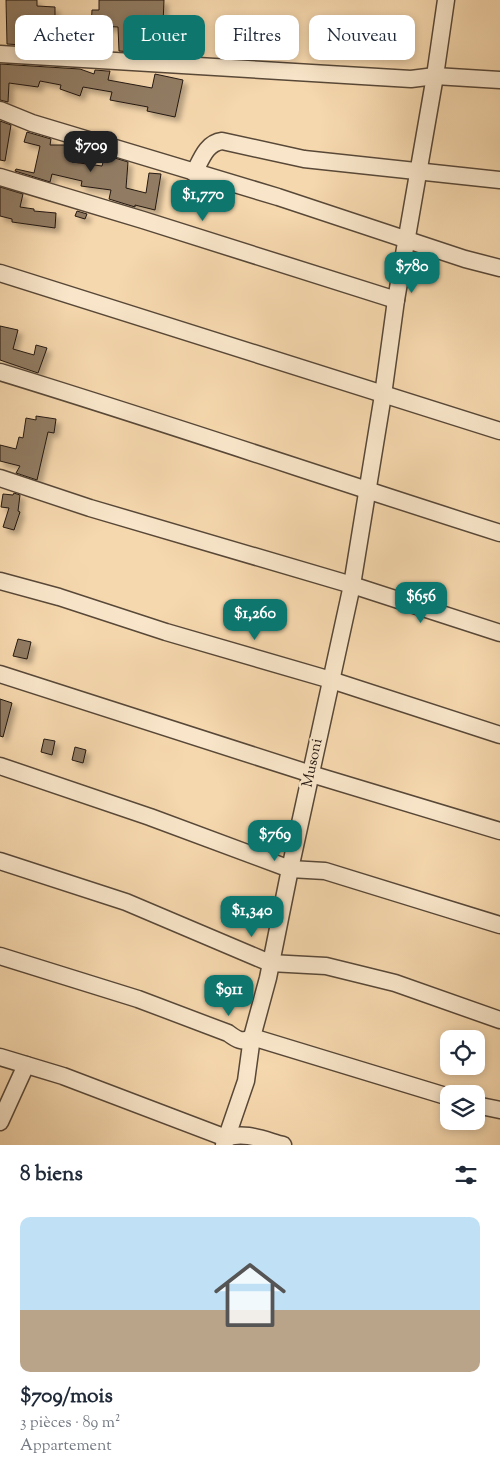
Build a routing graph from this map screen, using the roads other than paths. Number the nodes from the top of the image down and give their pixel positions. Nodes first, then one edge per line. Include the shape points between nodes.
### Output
1 (446, 0) edge
2 (0, 54) edge
3 (435, 76) junction
4 (500, 80) edge
5 (0, 110) edge
6 (418, 171) junction
7 (194, 172) junction
8 (0, 177) edge
9 (500, 180) edge
10 (406, 240) junction
11 (500, 268) edge
12 (0, 273) edge
13 (396, 300) junction
14 (0, 372) edge
15 (384, 395) junction
16 (500, 431) edge
17 (0, 478) edge
18 (367, 491) junction
19 (500, 533) edge
20 (0, 581) edge
21 (352, 585) junction
22 (500, 633) edge
23 (0, 674) edge
24 (331, 680) junction
25 (500, 735) edge
26 (0, 766) edge
27 (310, 774) junction
28 (500, 830) edge
29 (0, 861) edge
30 (290, 868) junction
31 (500, 925) edge
32 (0, 956) edge
33 (270, 963) junction
34 (500, 1020) edge
35 (252, 1037) junction
36 (0, 1057) edge
37 (26, 1065) junction
38 (440, 1095) edge
39 (485, 1106) edge
40 (500, 1110) edge
41 (0, 1122) edge
42 (225, 1141) edge
43 (283, 1145) edge

1 - 3 street, Musoni
2 - 3 street via 411,79
3 - 4 street
3 - 6 street, Musoni
5 - 7 street via 32,123
6 - 7 street via 304,159 222,141 209,147
6 - 9 street
6 - 10 street, Musoni
7 - 10 street
8 - 13 street
10 - 11 street
10 - 13 street, Musoni
12 - 15 street
13 - 15 street, Musoni
14 - 18 street
15 - 16 street
15 - 18 street, Musoni
17 - 21 street via 90,508
18 - 19 street
18 - 21 street, Musoni
20 - 24 street
21 - 22 street
21 - 24 street, Musoni
23 - 27 street
24 - 25 street
24 - 27 street, Musoni
26 - 30 street
27 - 28 street
27 - 30 street, Musoni
29 - 33 street via 126,902
30 - 31 street via 325,871
30 - 33 street, Musoni
32 - 35 street via 138,999 241,1041
33 - 34 street via 326,966 386,980
33 - 35 street, Musoni
35 - 38 street
35 - 42 street, Musoni via 246,1081
36 - 37 street
37 - 41 street
37 - 42 street via 63,1076
39 - 40 street
42 - 43 street via 235,1134 243,1134

